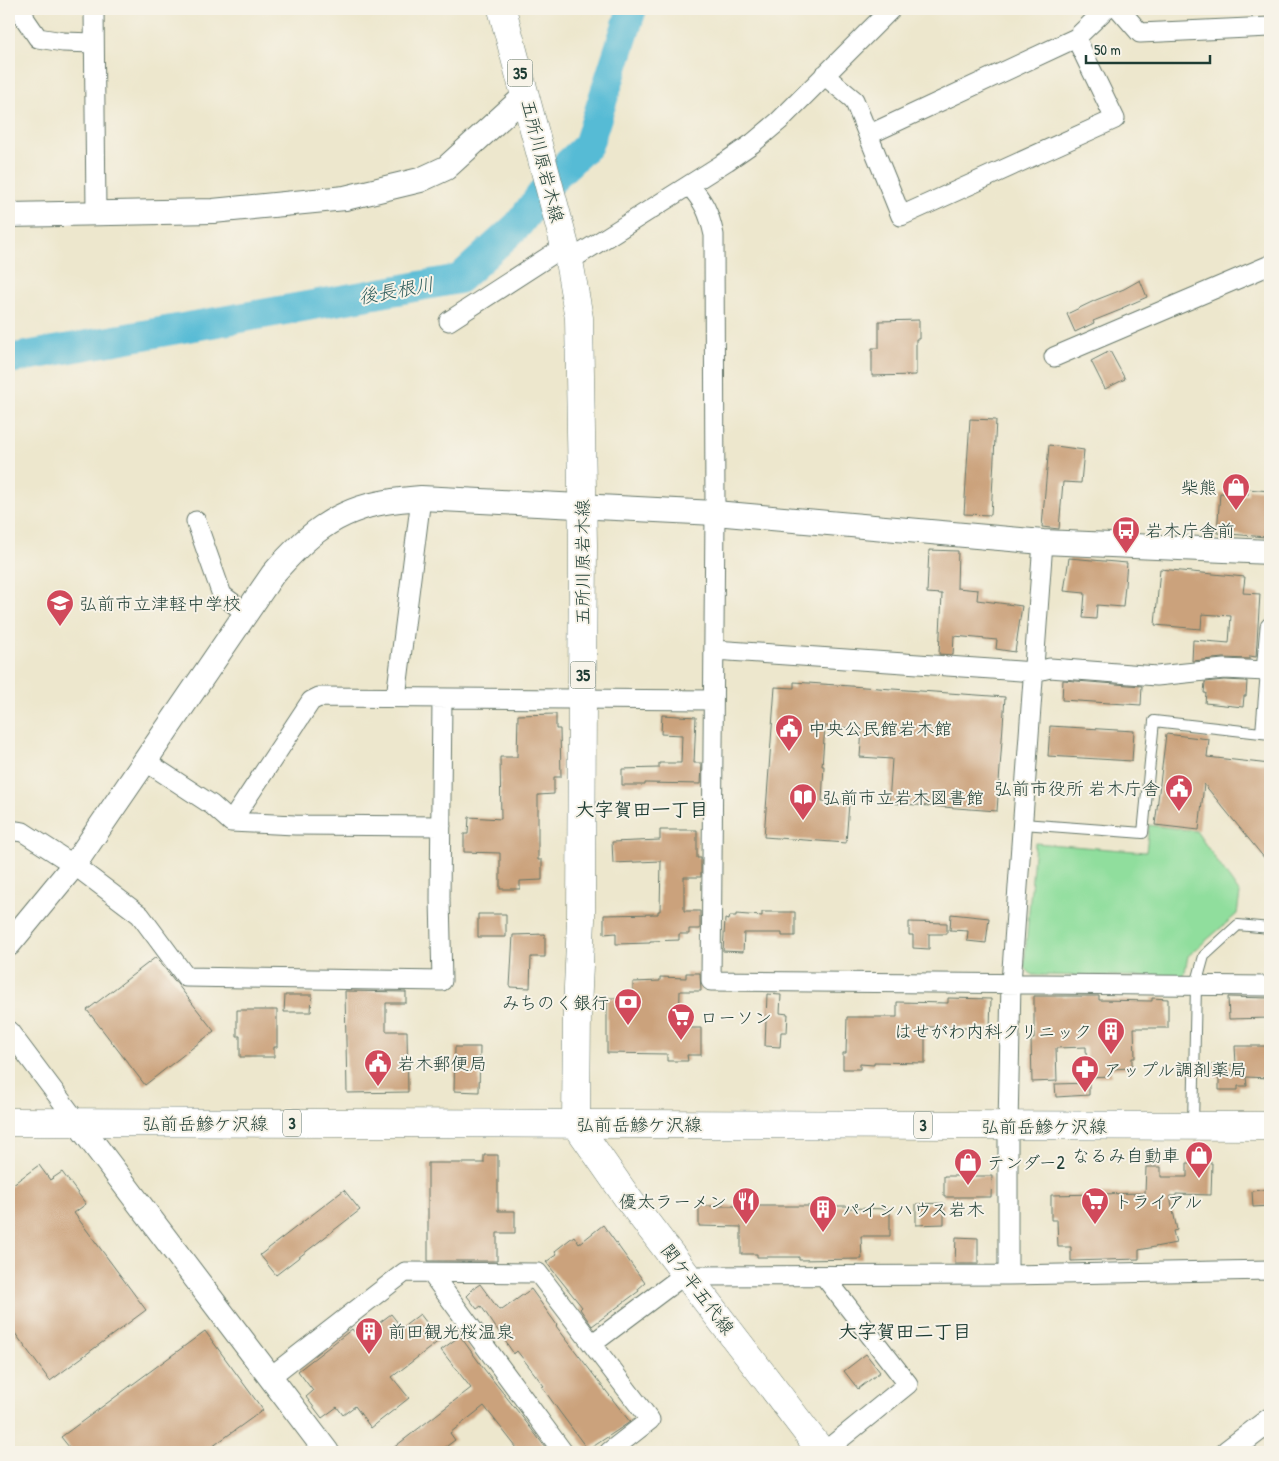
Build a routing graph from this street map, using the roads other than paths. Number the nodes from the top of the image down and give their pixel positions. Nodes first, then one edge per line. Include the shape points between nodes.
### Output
1 (23, 9) edge
2 (94, 9) edge
3 (502, 9) edge
4 (891, 9) edge
5 (1106, 9) edge
6 (1119, 9) edge
7 (1270, 27) edge
8 (1076, 38) junction
9 (94, 43) junction
10 (824, 75) junction
11 (526, 95) junction
12 (868, 134) junction
13 (689, 185) junction
14 (96, 212) junction
15 (9, 214) edge
16 (565, 245) junction
17 (1270, 265) edge
18 (449, 321) dead end
19 (1054, 357) dead end
20 (421, 498) junction
21 (582, 506) junction
22 (715, 513) junction
23 (196, 521) dead end
24 (1044, 542) junction
25 (1270, 548) edge
26 (246, 612) junction
27 (1270, 627) edge
28 (714, 650) junction
29 (1266, 671) junction
30 (1034, 672) junction
31 (396, 697) junction
32 (442, 698) junction
33 (582, 699) junction
34 (713, 700) junction
35 (1266, 734) edge
36 (144, 761) junction
37 (231, 822) junction
38 (1023, 824) junction
39 (441, 826) junction
40 (9, 830) edge
41 (74, 865) junction
42 (1270, 928) edge
43 (9, 944) edge
44 (1011, 984) junction
45 (1196, 985) junction
46 (1270, 986) edge
47 (9, 1031) edge
48 (9, 1122) edge
49 (78, 1123) junction
50 (576, 1124) junction
51 (1008, 1125) junction
52 (1193, 1126) junction
53 (1270, 1126) edge
54 (1270, 1270) edge
55 (431, 1272) junction
56 (1008, 1275) junction
57 (688, 1276) junction
58 (824, 1276) junction
59 (592, 1344) junction
60 (270, 1377) junction
61 (1270, 1420) edge
62 (327, 1452) edge
63 (563, 1452) edge
64 (609, 1452) edge
65 (823, 1452) edge
66 (1228, 1452) edge

1 - 9 street via 25,19 38,38
2 - 9 street
3 - 11 main road, 五所川原岩木線 / 35
4 - 10 street
5 - 8 street
6 - 7 street via 1140,33
8 - 12 street
8 - 12 street via 1115,119 901,216
9 - 14 street
10 - 12 street via 854,100
10 - 13 street via 753,143
11 - 14 street via 446,168 420,180 345,198 213,211
11 - 16 main road, 五所川原岩木線 / 35
13 - 16 street
13 - 22 street via 710,216 714,235
14 - 15 street
16 - 18 street
16 - 21 main road, 五所川原岩木線 / 35 via 579,318
17 - 19 street
20 - 21 street
20 - 26 street via 385,502 333,520 293,550
20 - 31 street
21 - 22 street
21 - 33 main road, 五所川原岩木線 / 35
22 - 24 street
22 - 28 street
23 - 26 street via 222,595
24 - 25 street
24 - 30 street
26 - 36 street
27 - 29 street
28 - 30 street
28 - 34 street
29 - 30 street via 1224,668 1157,676 1050,668
29 - 35 lane
30 - 38 street
31 - 32 street
31 - 37 street via 319,697 311,701
32 - 33 street
32 - 39 street
33 - 34 street
33 - 50 main road, 五所川原岩木線 / 35 via 582,913
34 - 44 street via 711,981
35 - 38 lane via 1154,721 1143,833
36 - 37 street via 212,805
36 - 41 street
37 - 39 street
38 - 44 street
39 - 41 street via 442,981 186,977 140,915
40 - 41 street via 24,832
41 - 43 street
42 - 45 lane via 1238,924 1204,956
44 - 45 street
44 - 51 street
45 - 46 street
45 - 52 lane
47 - 49 street
48 - 49 main road, 弘前岳鰺ケ沢線 / 3
49 - 50 main road, 弘前岳鰺ケ沢線 / 3
49 - 60 street
50 - 51 main road, 弘前岳鰺ケ沢線 / 3
50 - 57 main road, 関ケ平五代線
51 - 52 main road, 弘前岳鰺ケ沢線 / 3
51 - 56 street
52 - 53 main road, 弘前岳鰺ケ沢線 / 3
54 - 56 street
55 - 59 street via 538,1273
55 - 60 street via 405,1272
55 - 63 street
56 - 58 street
57 - 58 street
57 - 59 street via 676,1281
57 - 65 main road, 関ケ平五代線
58 - 65 street via 908,1384
59 - 64 street via 650,1420
60 - 62 street
61 - 66 street

